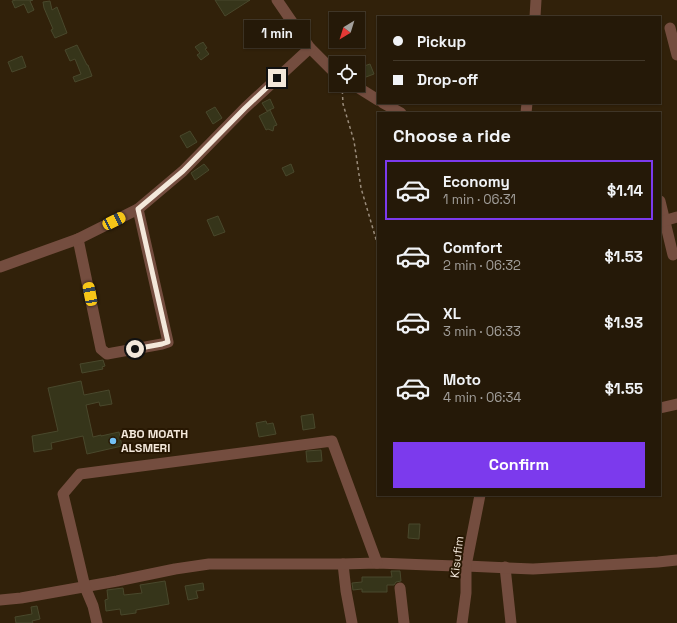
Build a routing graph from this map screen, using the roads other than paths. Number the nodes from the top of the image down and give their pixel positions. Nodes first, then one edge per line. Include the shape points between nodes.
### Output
1 (277, 0) edge
2 (536, 0) edge
3 (535, 16) edge
4 (670, 28) dead end
5 (310, 48) junction
6 (677, 55) edge
7 (329, 67) edge
8 (365, 92) edge
9 (377, 99) edge
10 (385, 104) edge
11 (399, 112) edge
12 (138, 209) junction
13 (661, 211) edge
14 (677, 217) edge
15 (662, 221) edge
16 (78, 239) junction
17 (673, 254) dead end
18 (0, 266) edge
19 (677, 404) edge
20 (661, 408) edge
21 (480, 496) edge
22 (677, 560) edge
23 (377, 563) junction
24 (343, 564) junction
25 (466, 566) junction
26 (505, 567) junction
27 (85, 587) junction
28 (400, 588) dead end
29 (0, 600) edge
30 (97, 623) edge
31 (352, 623) edge
32 (404, 623) edge
33 (462, 623) edge
34 (511, 623) edge

1 - 5 street
2 - 3 street
4 - 6 street
5 - 7 street
5 - 12 street via 245,108 183,171
8 - 9 street
10 - 11 street
12 - 16 street
12 - 16 street via 168,342 107,354 101,349
13 - 15 street
14 - 15 street
15 - 17 street
16 - 18 street
19 - 20 street
21 - 25 street, Kisufim
22 - 26 street via 533,569
23 - 24 street
23 - 25 street
23 - 27 street via 332,441 80,474 63,494
24 - 27 street via 209,564
24 - 31 street
25 - 26 street
25 - 33 street, Kisufim
26 - 34 street
27 - 29 street
27 - 30 street
28 - 32 street

